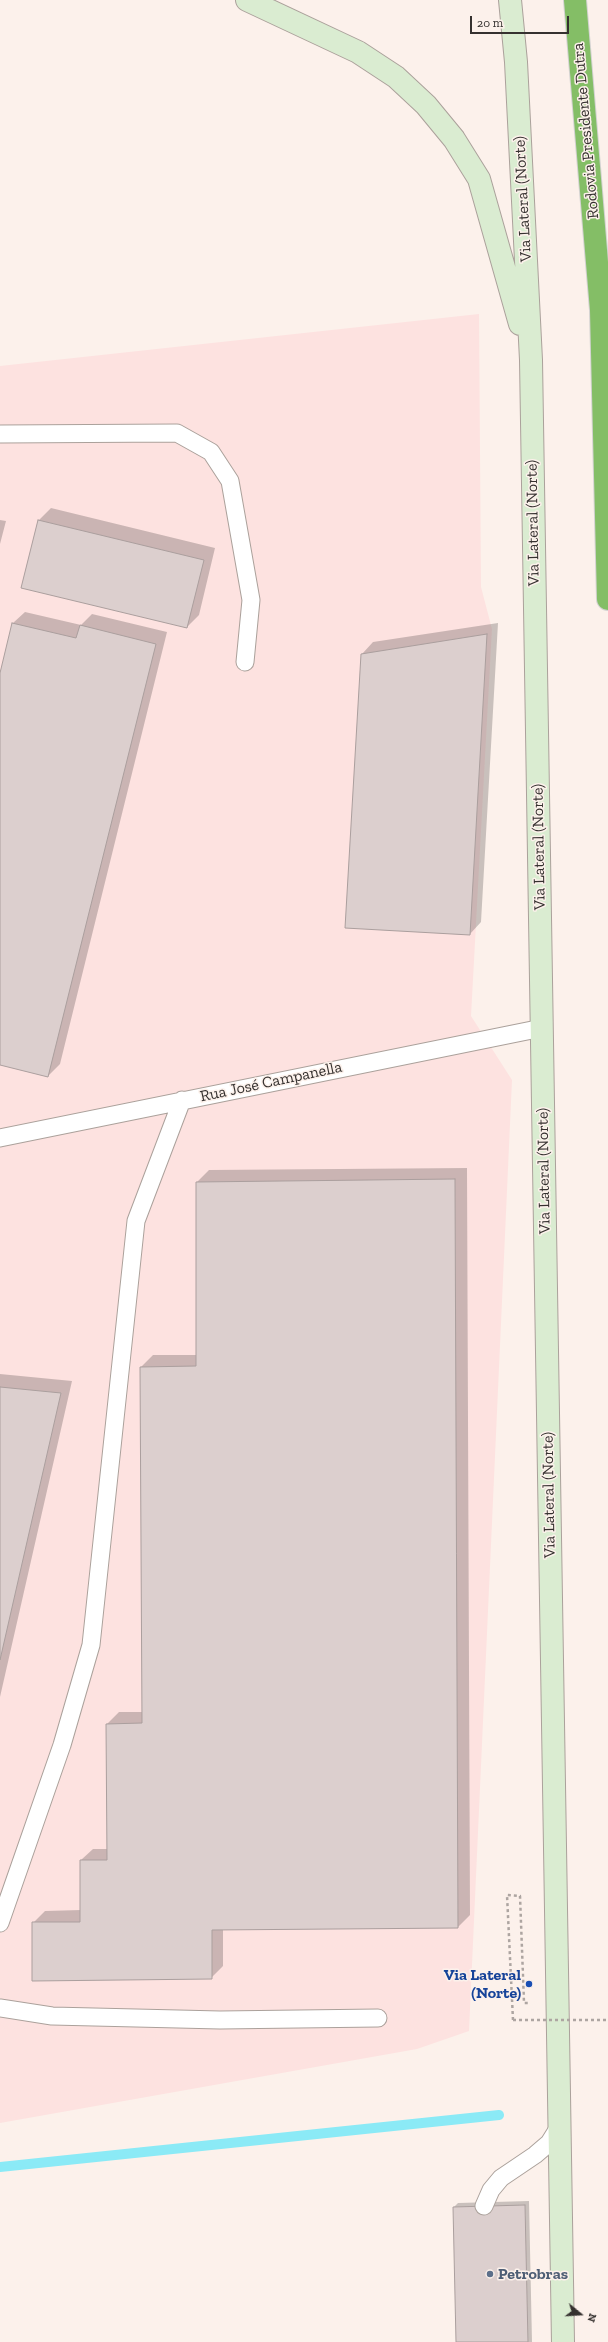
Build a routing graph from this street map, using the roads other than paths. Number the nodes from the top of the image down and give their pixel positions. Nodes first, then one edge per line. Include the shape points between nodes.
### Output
1 (247, 0) edge
2 (510, 0) edge
3 (575, 0) edge
4 (531, 360) junction
5 (0, 434) edge
6 (608, 598) edge
7 (245, 662) dead end
8 (542, 1028) junction
9 (182, 1100) junction
10 (0, 1138) edge
11 (0, 1923) edge
12 (0, 2008) edge
13 (378, 2018) dead end
14 (560, 2127) junction
15 (484, 2206) dead end
16 (563, 2342) edge

1 - 4 main road via 358,52 396,77 426,105 454,139 479,179
2 - 4 main road, Via Lateral (Norte) via 516,62
3 - 6 highway, Rodovia Presidente Dutra via 601,310
4 - 8 main road, Via Lateral (Norte)
5 - 7 lane via 177,433 210,452 230,481 251,600
8 - 9 lane, Rua José Campanella
8 - 14 main road, Via Lateral (Norte)
9 - 10 lane, Rua José Campanella
9 - 11 lane via 136,1221 91,1645 62,1745
12 - 13 lane via 52,2016 220,2020
14 - 15 lane via 549,2143 501,2178 491,2190
14 - 16 main road, Via Lateral (Norte)

